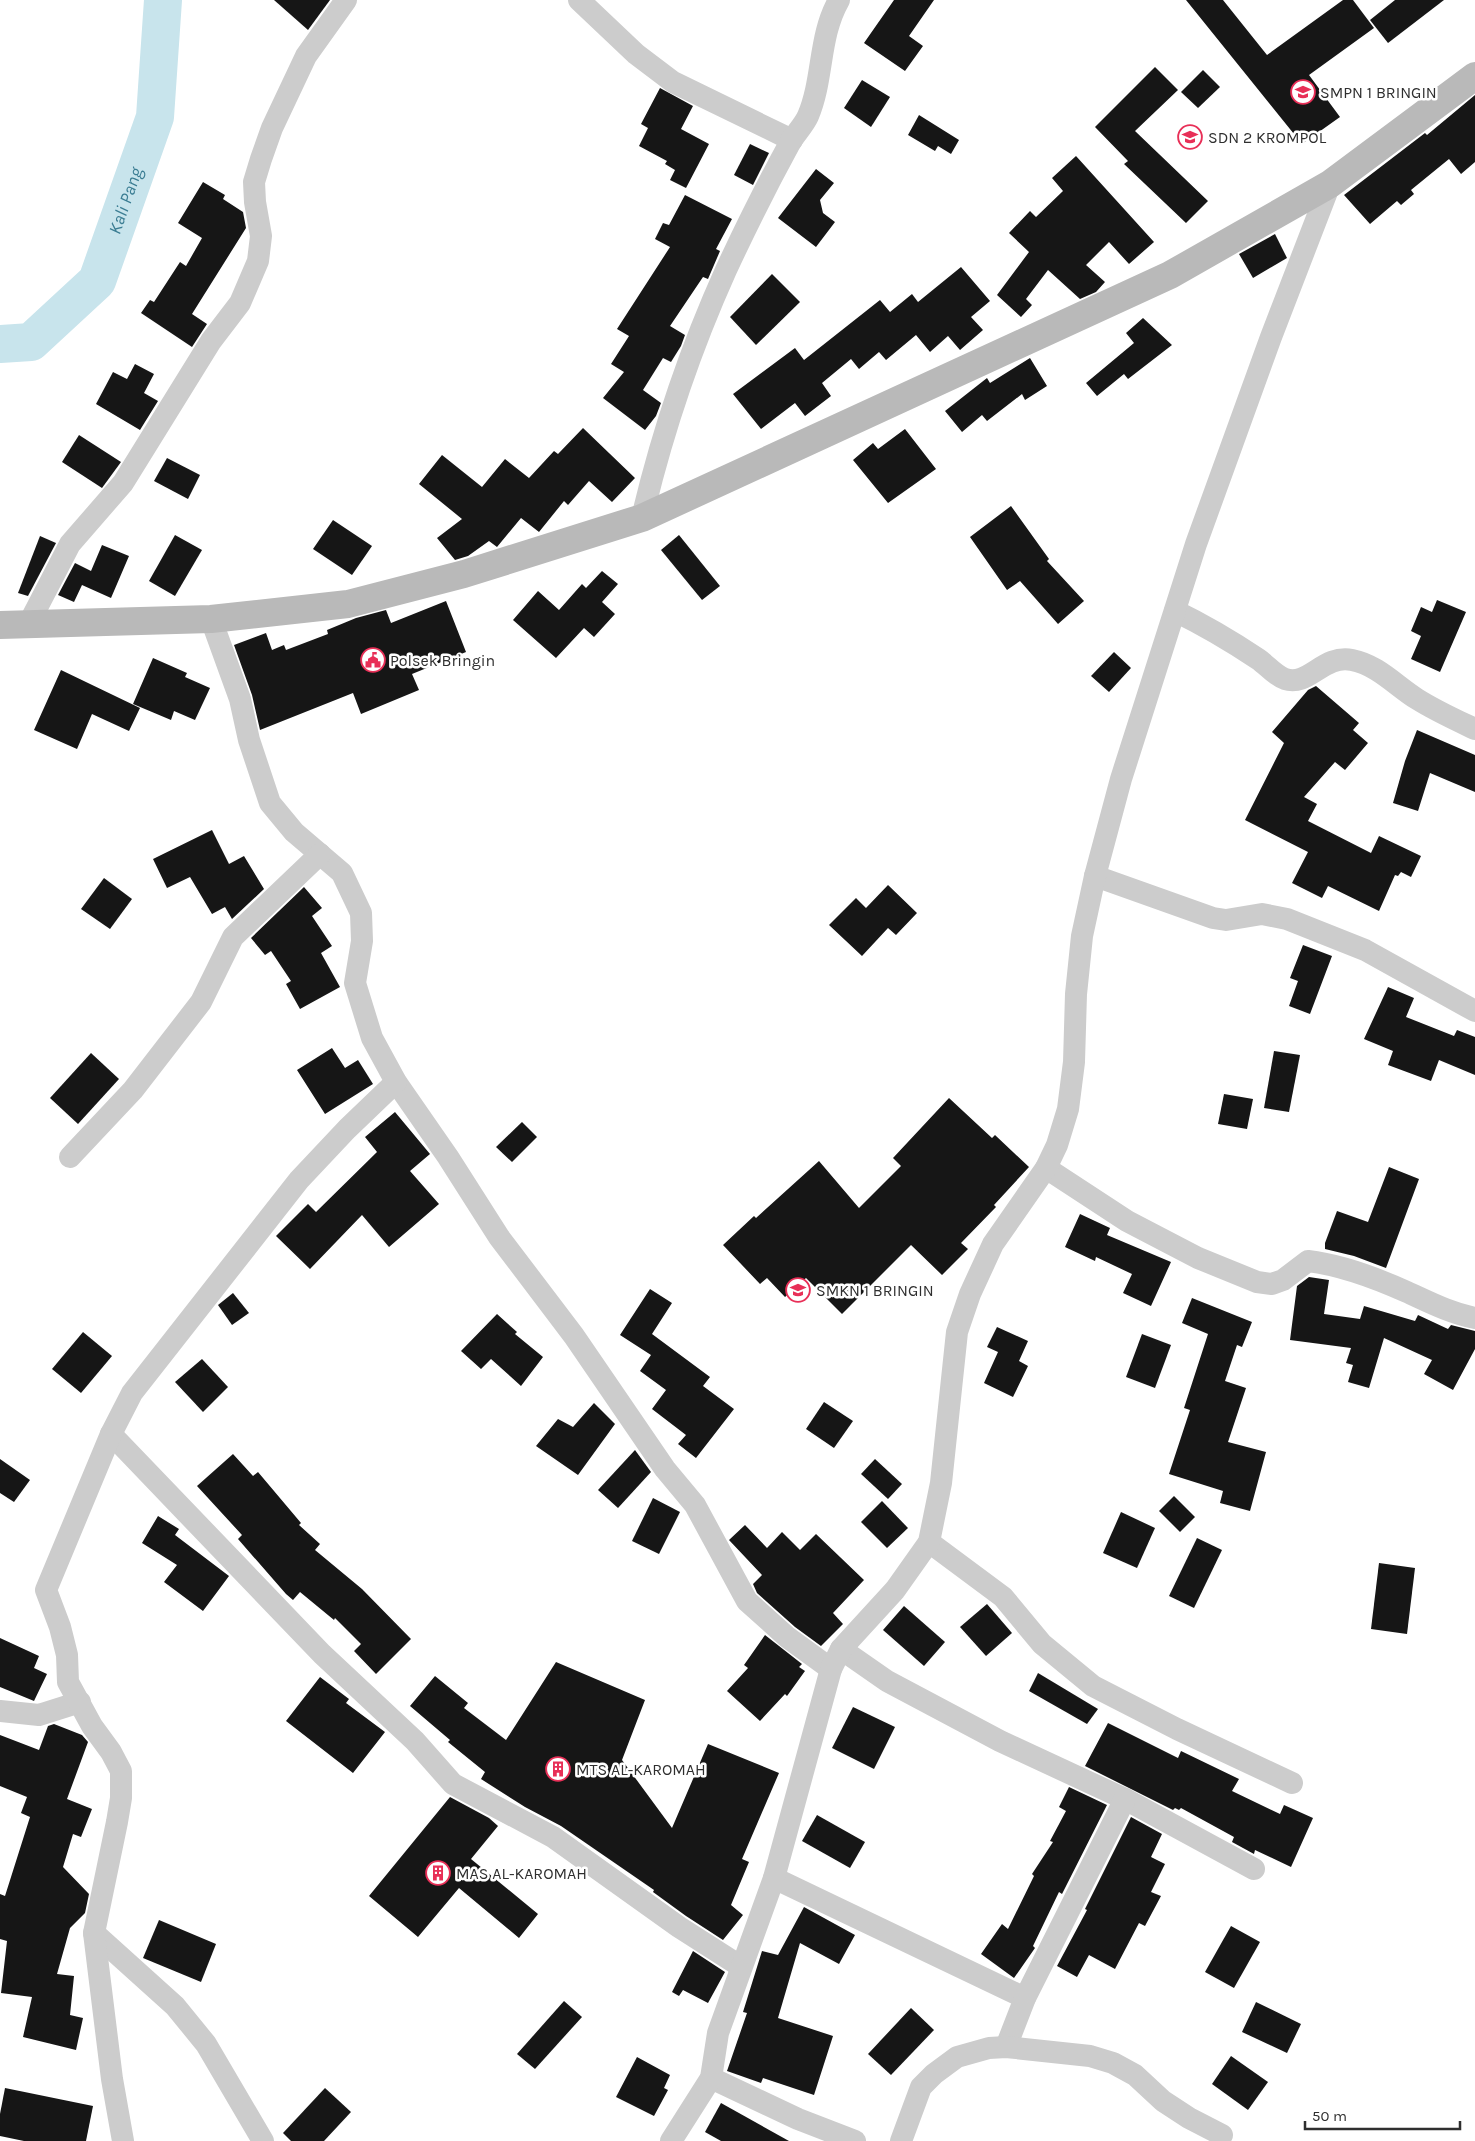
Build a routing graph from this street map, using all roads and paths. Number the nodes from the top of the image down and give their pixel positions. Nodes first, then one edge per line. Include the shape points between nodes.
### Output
1 (346, 0) edge
2 (579, 0) edge
3 (839, 0) edge
4 (1475, 76) edge
5 (792, 140) junction
6 (1330, 184) junction
7 (642, 518) junction
8 (1175, 611) junction
9 (211, 619) junction
10 (29, 623) junction
11 (0, 625) edge
12 (1475, 729) edge
13 (320, 854) junction
14 (1095, 876) junction
15 (1475, 1011) edge
16 (396, 1082) junction
17 (70, 1157) dead end
18 (1046, 1168) junction
19 (1475, 1318) edge
20 (111, 1434) junction
21 (929, 1542) junction
22 (841, 1649) junction
23 (831, 1669) junction
24 (80, 1702) junction
25 (0, 1711) edge
26 (1292, 1783) dead end
27 (1125, 1799) junction
28 (1254, 1869) dead end
29 (774, 1878) junction
30 (94, 1933) junction
31 (740, 1966) junction
32 (1025, 1998) junction
33 (1006, 2047) junction
34 (711, 2078) junction
35 (1222, 2135) dead end
36 (123, 2141) edge
37 (263, 2141) edge
38 (670, 2141) edge
39 (855, 2141) edge
40 (901, 2141) edge

1 - 10 street via 306,56 272,128 254,182 261,236 258,262 240,303 211,341 123,483 70,544
2 - 5 street via 636,54 673,82
3 - 5 street via 824,35 816,97 807,119
4 - 6 street
5 - 7 street via 727,270 695,343 667,425
6 - 7 street via 1170,274
6 - 8 street via 1271,337
7 - 9 street via 464,574 348,604
8 - 12 street via 1205,625 1284,678 1293,681 1304,678 1326,663 1351,659 1366,664 1416,699
8 - 14 street via 1121,778
9 - 10 street
9 - 13 street via 240,699 249,740 270,803 294,832
10 - 11 street
13 - 16 street via 342,873 361,912 362,941 355,983 372,1038
13 - 17 street via 233,938 201,1002 132,1090
14 - 15 street via 1213,918 1226,920 1262,914 1287,919 1365,950
14 - 18 street via 1082,936 1068,1110
16 - 20 street via 299,1180 132,1393
16 - 23 street via 499,1237 574,1336 665,1469 695,1505 747,1600 787,1637
18 - 19 street via 1127,1221 1198,1258 1257,1282 1272,1284 1283,1280 1308,1261 1331,1264
18 - 21 street via 993,1244 957,1332 941,1483
20 - 24 street via 46,1590 67,1655 68,1682
20 - 31 street via 322,1654 415,1741 453,1784 553,1837 679,1927
21 - 22 street via 895,1590
21 - 26 street via 1003,1597 1042,1644 1093,1686
22 - 23 street
22 - 27 street via 887,1682 1000,1742
23 - 29 street
24 - 25 street via 39,1716
24 - 30 street via 121,1771 121,1798
27 - 28 street
27 - 32 street
29 - 31 street
29 - 32 street
30 - 36 street
30 - 37 street via 181,2014 206,2044
31 - 34 street via 718,2033
32 - 33 street
33 - 35 street via 1090,2056 1113,2062 1135,2075 1163,2101
33 - 40 street via 957,2057 934,2074 921,2087
34 - 38 street
34 - 39 street via 798,2119

